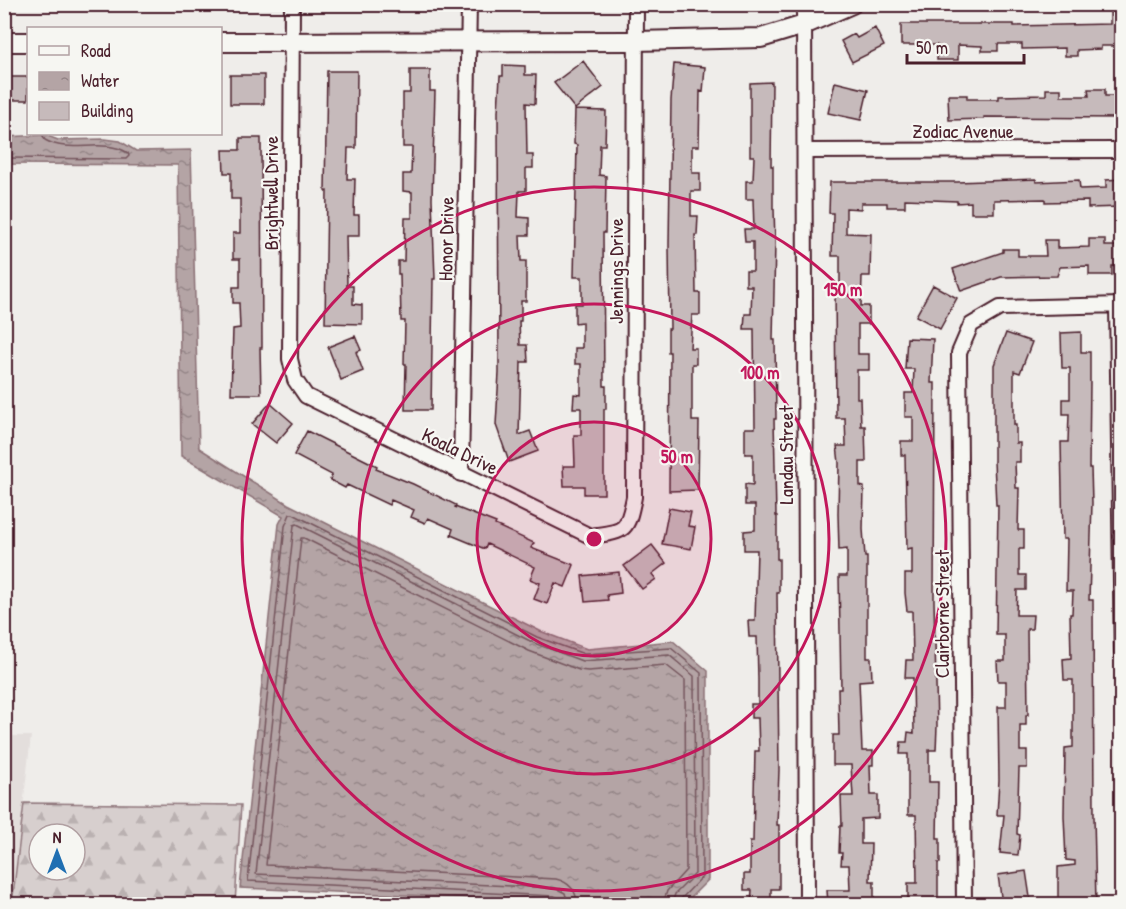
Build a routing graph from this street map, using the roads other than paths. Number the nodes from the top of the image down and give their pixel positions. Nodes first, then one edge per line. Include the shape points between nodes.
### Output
1 (292, 4) edge
2 (469, 4) edge
3 (636, 4) edge
4 (804, 4) edge
5 (852, 4) edge
6 (804, 25) junction
7 (469, 41) junction
8 (636, 41) junction
9 (4, 42) edge
10 (27, 42) edge
11 (222, 42) edge
12 (291, 42) junction
13 (1122, 150) edge
14 (805, 152) junction
15 (1119, 305) edge
16 (295, 380) joint
17 (1120, 464) edge
18 (461, 474) junction
19 (617, 532) joint
20 (1121, 627) edge
21 (1122, 653) edge
22 (807, 904) edge
23 (964, 904) edge

1 - 12 street, Brightwell Drive
2 - 7 street, Honor Drive
3 - 8 street, Jennings Drive
4 - 6 street, Landau Street
5 - 6 street
6 - 8 street via 761,38
6 - 14 street, Landau Street
7 - 8 street
7 - 12 street
7 - 18 street, Honor Drive
8 - 19 street, Jennings Drive via 634,497 629,522
9 - 10 street
11 - 12 street
12 - 16 street, Brightwell Drive via 290,359
13 - 14 street, Zodiac Avenue
14 - 22 street, Landau Street
15 - 17 street
15 - 23 street, Clairborne Street via 1000,308 971,325 959,352
16 - 18 street, Koala Drive via 306,396
17 - 20 street
18 - 19 street, Koala Drive via 590,536
20 - 21 street

